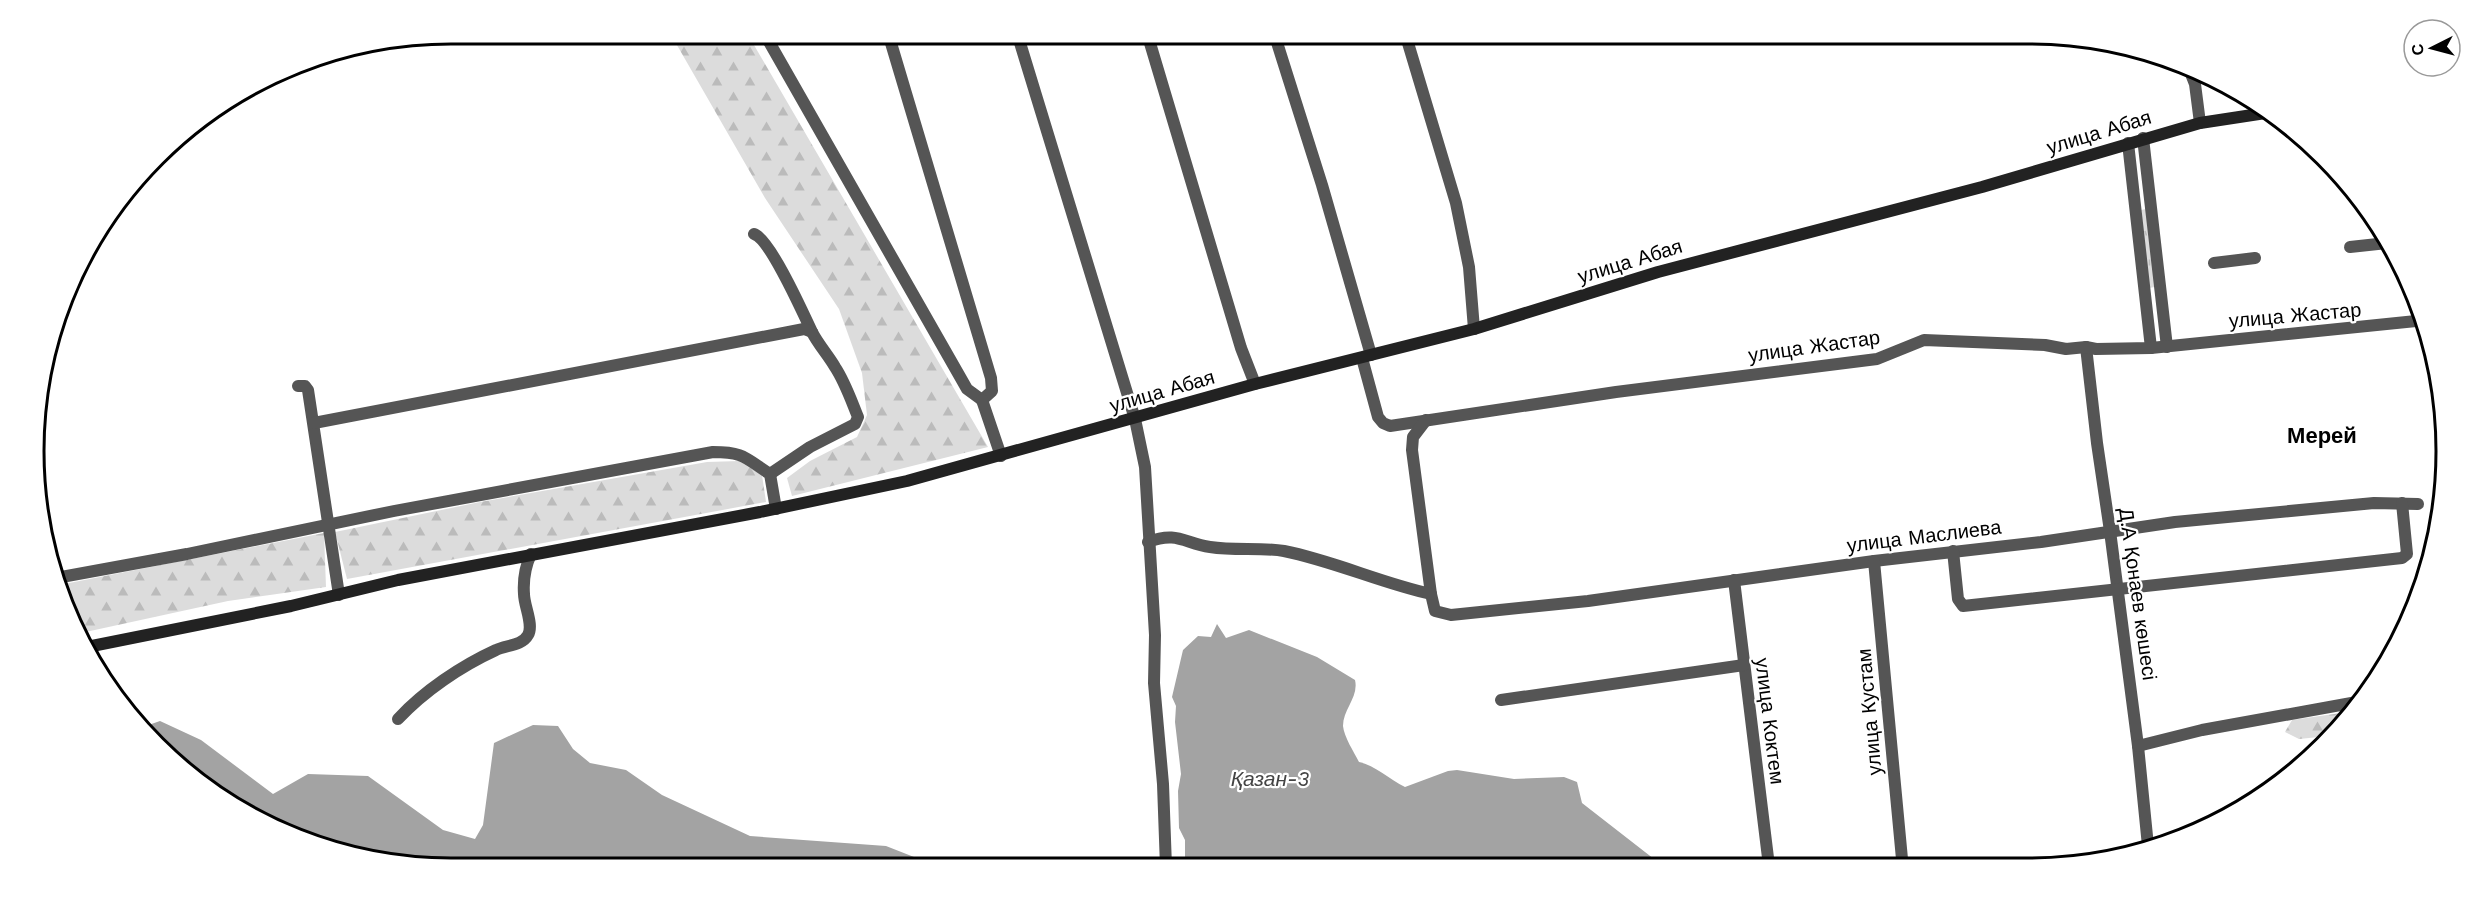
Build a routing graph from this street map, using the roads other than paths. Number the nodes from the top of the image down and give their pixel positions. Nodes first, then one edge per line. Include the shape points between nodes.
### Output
1 (770, 44) edge
2 (891, 44) edge
3 (1020, 44) edge
4 (1150, 44) edge
5 (1277, 44) edge
6 (1408, 44) edge
7 (2193, 79) edge
8 (2258, 114) edge
9 (2200, 123) junction
10 (2143, 138) junction
11 (2128, 143) junction
12 (754, 234) dead end
13 (2380, 244) edge
14 (2350, 247) dead end
15 (2255, 258) dead end
16 (2214, 263) dead end
17 (2415, 321) edge
18 (1474, 330) junction
19 (812, 332) junction
20 (2086, 347) junction
21 (2167, 347) junction
22 (2151, 348) junction
23 (1366, 356) junction
24 (1255, 384) junction
25 (298, 386) dead end
26 (982, 400) junction
27 (1136, 419) junction
28 (1426, 420) junction
29 (314, 423) junction
30 (1001, 456) junction
31 (770, 474) junction
32 (2402, 503) junction
33 (2418, 504) dead end
34 (776, 509) junction
35 (329, 525) junction
36 (2110, 531) junction
37 (1148, 542) junction
38 (1953, 552) junction
39 (531, 554) junction
40 (1874, 561) junction
41 (63, 577) edge
42 (1734, 580) junction
43 (2118, 588) junction
44 (1431, 594) junction
45 (339, 595) junction
46 (93, 646) edge
47 (1744, 665) junction
48 (1501, 700) dead end
49 (2348, 704) edge
50 (398, 719) dead end
51 (2138, 746) junction
52 (2147, 841) edge
53 (1166, 858) edge
54 (1768, 858) edge
55 (1902, 858) edge

1 - 26 street via 967,389
2 - 26 street via 991,378 992,391
3 - 27 street
4 - 24 street
5 - 23 street via 1322,185
6 - 18 street via 1456,203 1469,267
7 - 9 street
8 - 9 main road, улица Абая
9 - 10 main road, улица Абая
10 - 11 main road, улица Абая
10 - 21 street
11 - 18 main road, улица Абая via 1982,187 1658,272
11 - 22 street
12 - 19 street via 770,252
13 - 14 street
15 - 16 street
17 - 21 street, улица Жастар
18 - 23 main road, улица Абая
19 - 29 street via 804,329
19 - 31 street via 837,370 858,417 855,424
20 - 22 street, улица Жастар
20 - 28 street, улица Жастар via 1924,340 1877,359
20 - 36 street, Д.А Қонаев көшесі
21 - 22 street, улица Жастар
23 - 24 main road, улица Абая
23 - 28 street, улица Жастар via 1378,417 1383,423 1390,426
24 - 27 main road, улица Абая
25 - 29 street via 308,390
26 - 30 street
27 - 30 main road, улица Абая
27 - 37 street via 1145,467
28 - 44 street via 1413,437 1412,450
29 - 35 street
30 - 34 main road, улица Абая
31 - 34 street
31 - 35 street via 746,456 713,452
32 - 33 street, улица Маслиева
32 - 36 street, улица Маслиева
32 - 43 street via 2408,554 2402,558
34 - 39 main road, улица Абая
35 - 41 street
35 - 45 street
36 - 38 street, улица Маслиева
36 - 43 street, Д.А Қонаев көшесі
37 - 44 street via 1169,537 1212,548 1284,551
37 - 53 street
38 - 40 street, улица Маслиева
38 - 43 street via 1958,599 1963,606
39 - 45 main road, улица Абая
39 - 50 street via 524,579 528,636 453,674
40 - 42 street, улица Маслиева
40 - 55 street, улица Кустам
42 - 44 street, улица Маслиева via 1451,615 1435,611
42 - 47 street, улица Коктем
43 - 51 street, Д.А Қонаев көшесі
45 - 46 main road, улица Абая
47 - 48 street
47 - 54 street, улица Коктем
49 - 51 street via 2202,730
51 - 52 street, Д.А Қонаев көшесі

